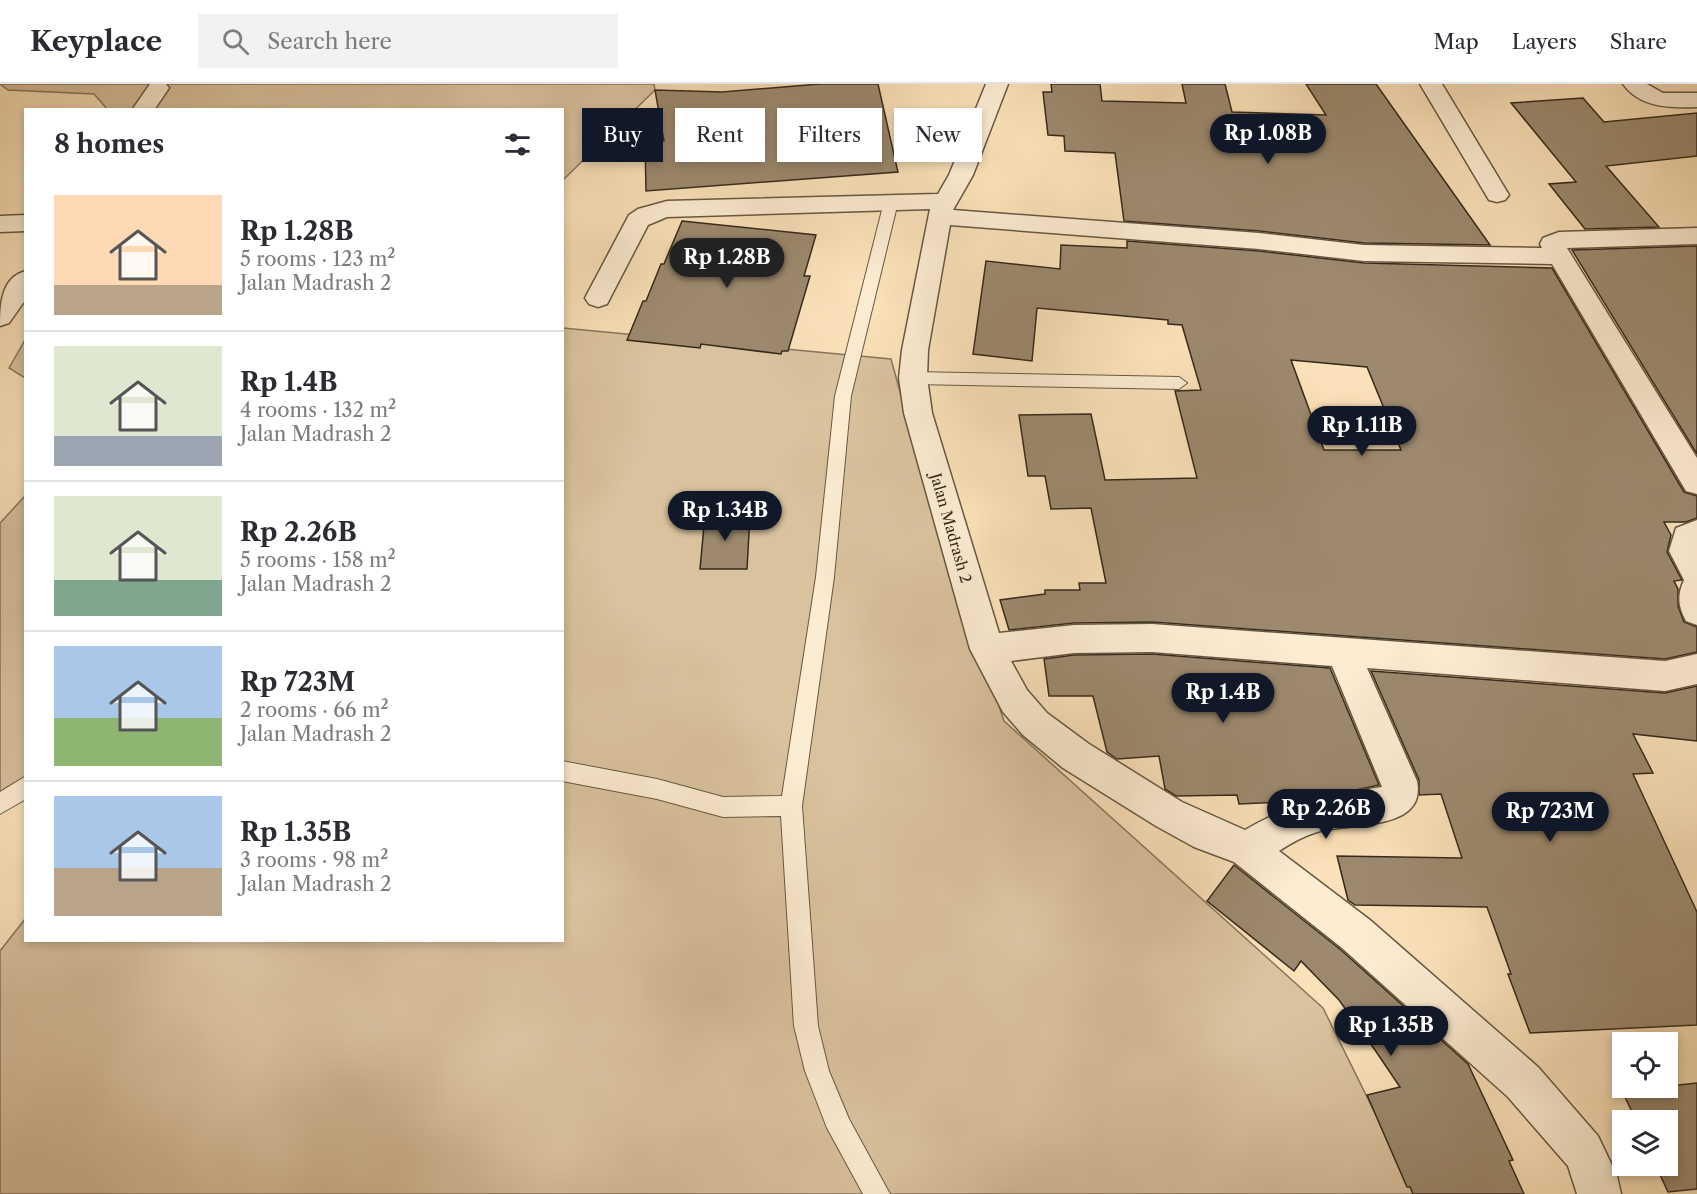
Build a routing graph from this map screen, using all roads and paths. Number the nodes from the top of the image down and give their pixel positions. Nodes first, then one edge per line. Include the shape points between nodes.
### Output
1 (997, 84) edge
2 (1431, 84) edge
3 (1634, 84) edge
4 (160, 86) edge
5 (1697, 100) edge
6 (144, 108) edge
7 (1497, 195) dead end
8 (891, 202) junction
9 (942, 209) junction
10 (24, 223) edge
11 (0, 224) edge
12 (1697, 237) edge
13 (1558, 256) junction
14 (24, 282) edge
15 (598, 298) dead end
16 (0, 317) edge
17 (913, 378) junction
18 (1179, 383) dead end
19 (1695, 477) edge
20 (1697, 532) edge
21 (1697, 574) edge
22 (1697, 587) edge
23 (1697, 611) edge
24 (987, 649) junction
25 (1343, 652) junction
26 (1697, 669) edge
27 (564, 771) edge
28 (24, 787) edge
29 (0, 804) edge
30 (791, 806) junction
31 (1247, 849) junction
32 (877, 1194) edge
33 (1599, 1194) edge

1 - 9 street, Jalan Madrash 2 via 961,175
2 - 7 street
3 - 5 street via 1650,98 1661,101
4 - 6 street
8 - 9 street
8 - 15 street via 667,209 647,214 632,228
8 - 30 lane via 843,396 825,577
9 - 13 street via 1364,253
9 - 17 street, Jalan Madrash 2 via 926,283
10 - 11 street
12 - 13 street via 1555,241 1552,244
13 - 19 street
14 - 16 street
17 - 18 lane
17 - 24 street, Jalan Madrash 2 via 918,413
20 - 21 street via 1687,537 1685,551
22 - 23 street
24 - 25 street via 1074,639 1140,638
24 - 31 street, Jalan Madrash 2 via 1015,701 1035,724 1076,756 1169,814
25 - 26 street via 1665,676
25 - 31 street via 1401,792 1394,802 1310,817
27 - 30 lane via 657,789 723,807
28 - 29 lane
30 - 32 lane via 806,1026 817,1071 840,1128
31 - 33 street, Jalan Madrash 2 via 1356,934 1523,1082 1583,1151

